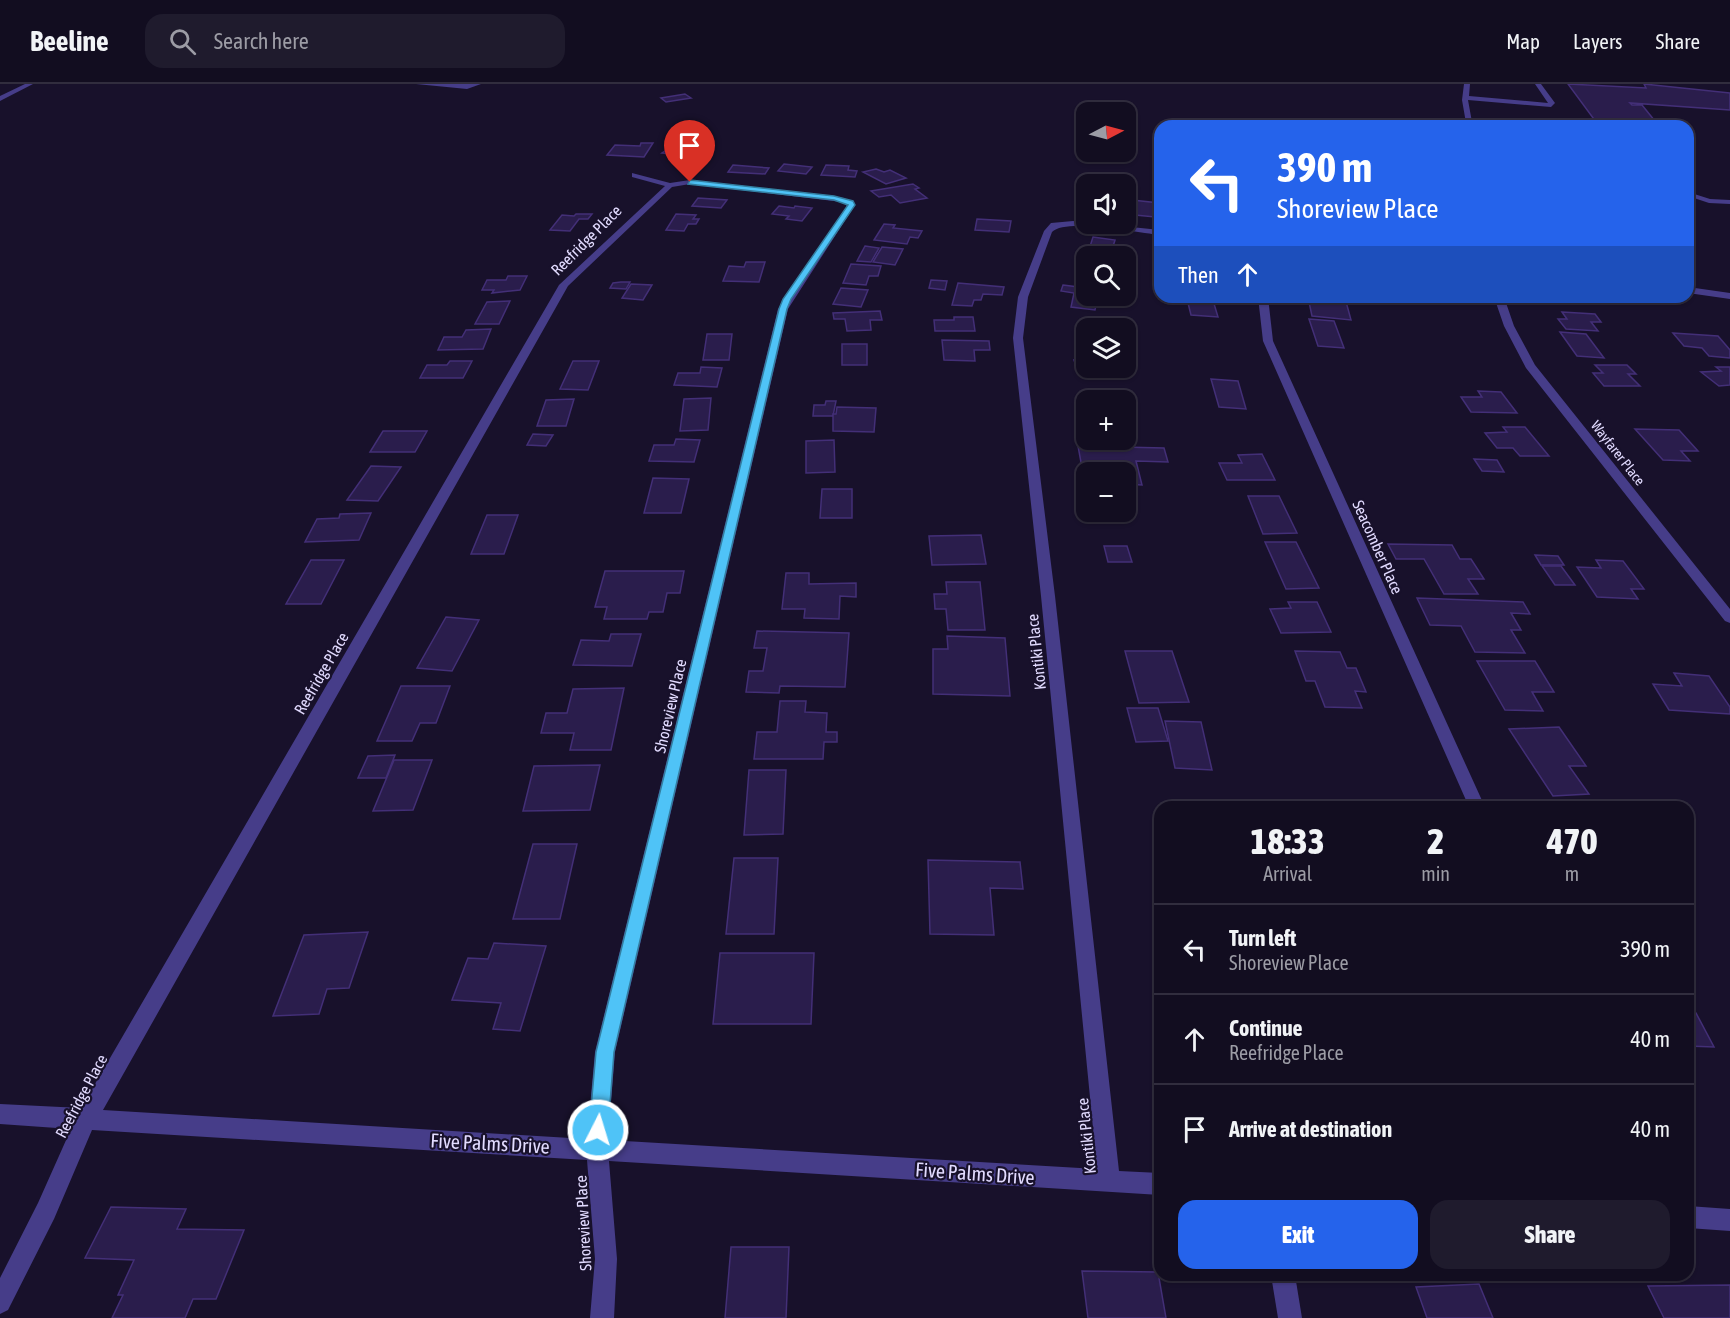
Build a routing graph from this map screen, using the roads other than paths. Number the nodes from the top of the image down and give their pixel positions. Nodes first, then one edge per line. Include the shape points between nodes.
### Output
1 (30, 84) edge
2 (419, 84) edge
3 (478, 84) edge
4 (1467, 84) edge
5 (1538, 84) edge
6 (0, 99) edge
7 (1465, 99) junction
8 (1468, 120) edge
9 (635, 175) dead end
10 (670, 185) junction
11 (1694, 196) edge
12 (1694, 200) edge
13 (1709, 201) junction
14 (1730, 202) edge
15 (1154, 233) edge
16 (1694, 291) edge
17 (1730, 296) edge
18 (1264, 303) edge
19 (1501, 303) edge
20 (1730, 618) edge
21 (1474, 801) edge
22 (0, 1114) edge
23 (86, 1120) junction
24 (597, 1150) junction
25 (1109, 1182) junction
26 (1154, 1184) edge
27 (1694, 1217) edge
28 (1730, 1220) edge
29 (1284, 1281) edge
30 (0, 1302) edge
31 (602, 1318) edge
32 (1290, 1318) edge

1 - 6 street
2 - 3 street
4 - 7 street
5 - 7 street via 1551,105
7 - 8 street
9 - 10 street
10 - 23 street, Reefridge Place via 564,285
10 - 24 street, Shoreview Place via 690,182 772,191 834,198 851,205 783,309 605,1052
11 - 13 street
12 - 13 street
13 - 14 street
15 - 25 street, Kontiki Place via 1073,223 1054,225 1048,231 1023,297 1018,338
16 - 17 street
18 - 21 street, Seacomber Place via 1268,341
19 - 20 street, Wayfarer Place via 1530,366
22 - 23 street, Five Palms Drive
23 - 24 street, Five Palms Drive
23 - 30 street, Reefridge Place
24 - 25 street, Five Palms Drive
24 - 31 street, Shoreview Place via 606,1259
25 - 26 street, Five Palms Drive
27 - 28 street
29 - 32 street

